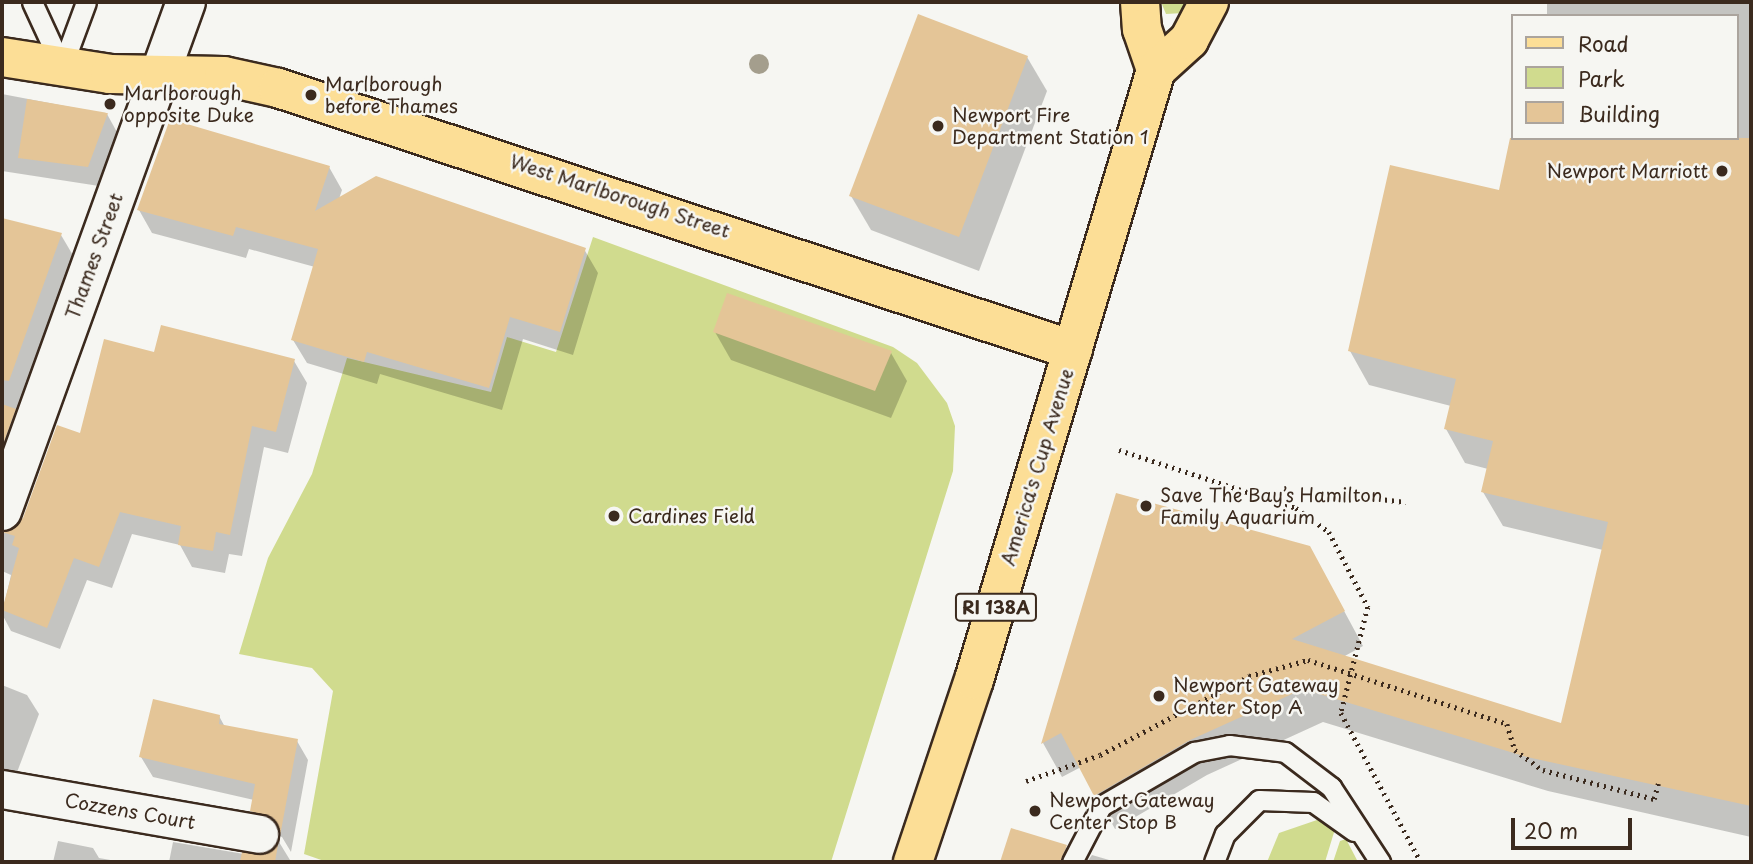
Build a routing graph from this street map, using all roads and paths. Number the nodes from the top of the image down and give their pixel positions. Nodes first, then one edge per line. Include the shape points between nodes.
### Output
1 (32, 2) edge
2 (86, 2) edge
3 (186, 2) edge
4 (1140, 2) edge
5 (1209, 2) edge
6 (2, 57) edge
7 (62, 67) junction
8 (1156, 70) junction
9 (160, 74) junction
10 (1073, 350) junction
11 (1119, 450) dead end
12 (10, 463) edge
13 (1364, 497) dead end
14 (1405, 502) dead end
15 (2, 511) edge
16 (1354, 674) junction
17 (1026, 781) dead end
18 (1658, 784) dead end
19 (2, 789) edge
20 (259, 834) dead end
21 (1367, 840) junction
22 (913, 862) edge
23 (1072, 862) edge
24 (1214, 862) edge
25 (1380, 862) edge
26 (1421, 862) edge

1 - 7 lane
2 - 7 lane
3 - 9 main road, Thames Street
4 - 8 main road via 1142,29
5 - 8 main road via 1189,40
6 - 7 main road, West Marlborough Street
7 - 9 main road, West Marlborough Street
8 - 10 main road, America's Cup Avenue / RI 138A
9 - 10 main road, West Marlborough Street via 224,76 278,88
9 - 12 main road, Thames Street
10 - 22 main road, America's Cup Avenue / RI 138A
11 - 16 path via 1320,521 1368,607
12 - 15 main road, Thames Street
13 - 14 path
16 - 17 path via 1308,660 1249,676 1100,755
16 - 18 path via 1507,724 1515,750 1544,770 1654,799
16 - 26 path via 1341,713
19 - 20 street, Cozzens Court
21 - 23 lane via 1331,787 1285,752 1229,745 1194,752 1101,806
21 - 24 lane via 1313,802 1259,800 1225,834
21 - 25 lane

